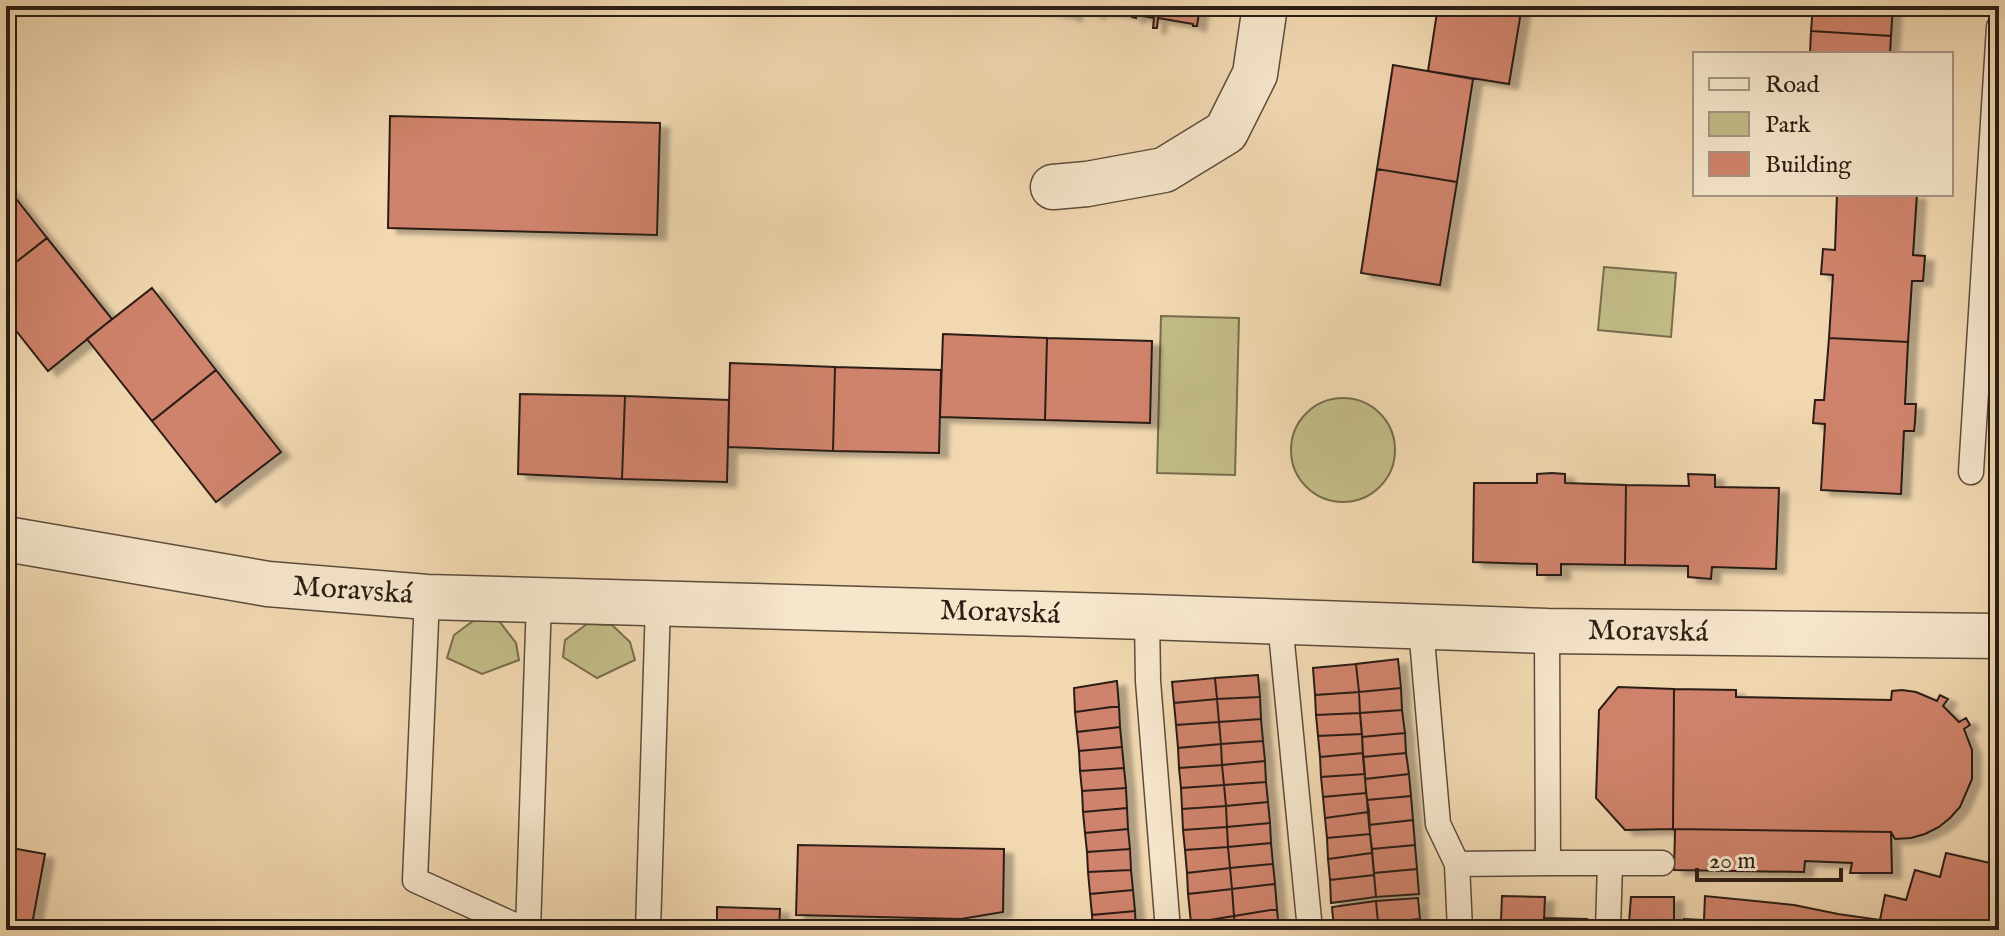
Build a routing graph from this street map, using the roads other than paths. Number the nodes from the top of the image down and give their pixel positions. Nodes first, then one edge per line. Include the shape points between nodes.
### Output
1 (1265, 6) edge
2 (1999, 27) edge
3 (1053, 187) dead end
4 (1988, 371) edge
5 (1971, 472) dead end
6 (6, 539) edge
7 (427, 597) junction
8 (539, 600) junction
9 (658, 603) junction
10 (1147, 617) junction
11 (1280, 622) junction
12 (1421, 628) junction
13 (1547, 631) junction
14 (1999, 636) edge
15 (1548, 863) junction
16 (1610, 863) junction
17 (1662, 863) dead end
18 (1457, 864) junction
19 (526, 930) edge
20 (648, 930) edge
21 (1168, 930) edge
22 (1310, 930) edge
23 (1460, 930) edge
24 (1608, 930) edge

1 - 3 street via 1255,74 1226,132 1164,170
2 - 4 lane
4 - 5 lane
6 - 7 street, Moravská via 268,584
7 - 8 street, Moravská
7 - 19 lane via 415,880
8 - 9 street, Moravská
8 - 19 lane
9 - 10 street, Moravská
9 - 20 lane
10 - 11 street, Moravská
10 - 21 lane
11 - 12 street, Moravská
11 - 22 lane
12 - 13 street, Moravská
12 - 18 lane via 1438,824
13 - 14 street, Moravská
13 - 15 lane
15 - 16 lane
15 - 18 lane
16 - 17 lane
16 - 24 lane
18 - 23 lane

